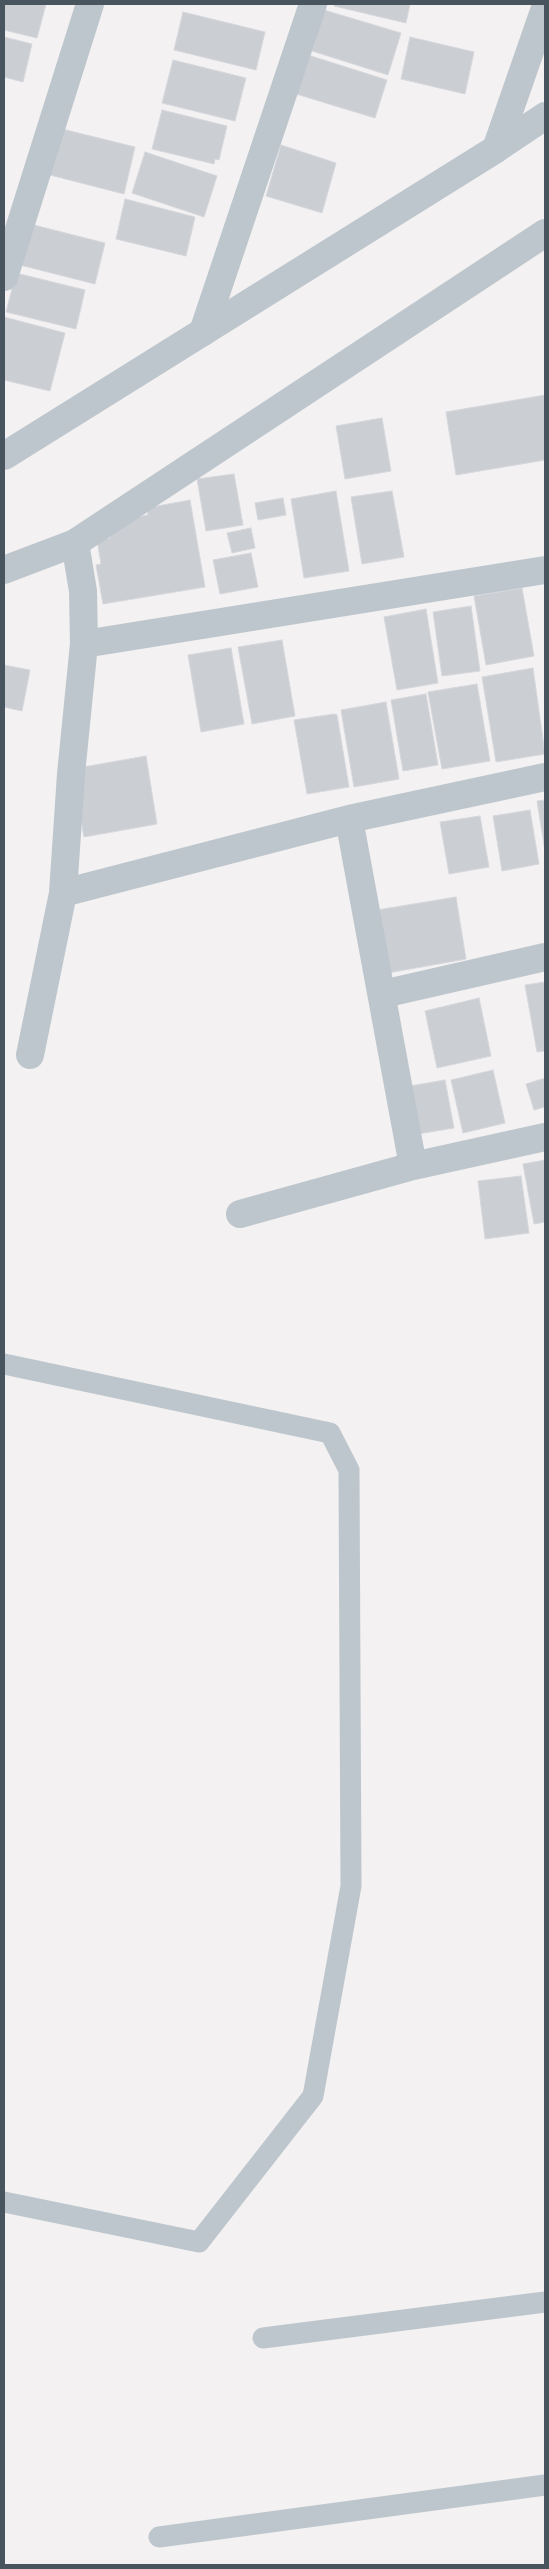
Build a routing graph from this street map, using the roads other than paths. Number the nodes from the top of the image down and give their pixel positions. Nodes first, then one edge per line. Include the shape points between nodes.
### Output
1 (90, 4) edge
2 (313, 4) edge
3 (545, 8) edge
4 (545, 116) edge
5 (496, 149) junction
6 (545, 233) edge
7 (4, 277) edge
8 (202, 332) junction
9 (4, 456) edge
10 (75, 543) junction
11 (4, 570) edge
12 (545, 570) edge
13 (84, 644) junction
14 (545, 777) edge
15 (349, 819) junction
16 (63, 893) junction
17 (545, 957) edge
18 (383, 994) junction
19 (30, 1055) dead end
20 (545, 1137) edge
21 (413, 1166) junction
22 (240, 1214) dead end
23 (4, 1364) edge
24 (4, 2202) edge
25 (545, 2302) edge
26 (263, 2338) dead end
27 (545, 2485) edge
28 (159, 2537) dead end

1 - 7 street
2 - 8 street
3 - 5 street
4 - 5 street
5 - 8 street
6 - 10 street
8 - 9 street
10 - 11 street
10 - 13 street via 83,591
12 - 13 street
13 - 16 street
14 - 15 street
15 - 16 street
15 - 18 street
16 - 19 street
17 - 18 street
18 - 21 street
20 - 21 street
21 - 22 street
23 - 24 lane via 330,1433 349,1470 351,1886 313,2096 199,2242
25 - 26 lane
27 - 28 lane

